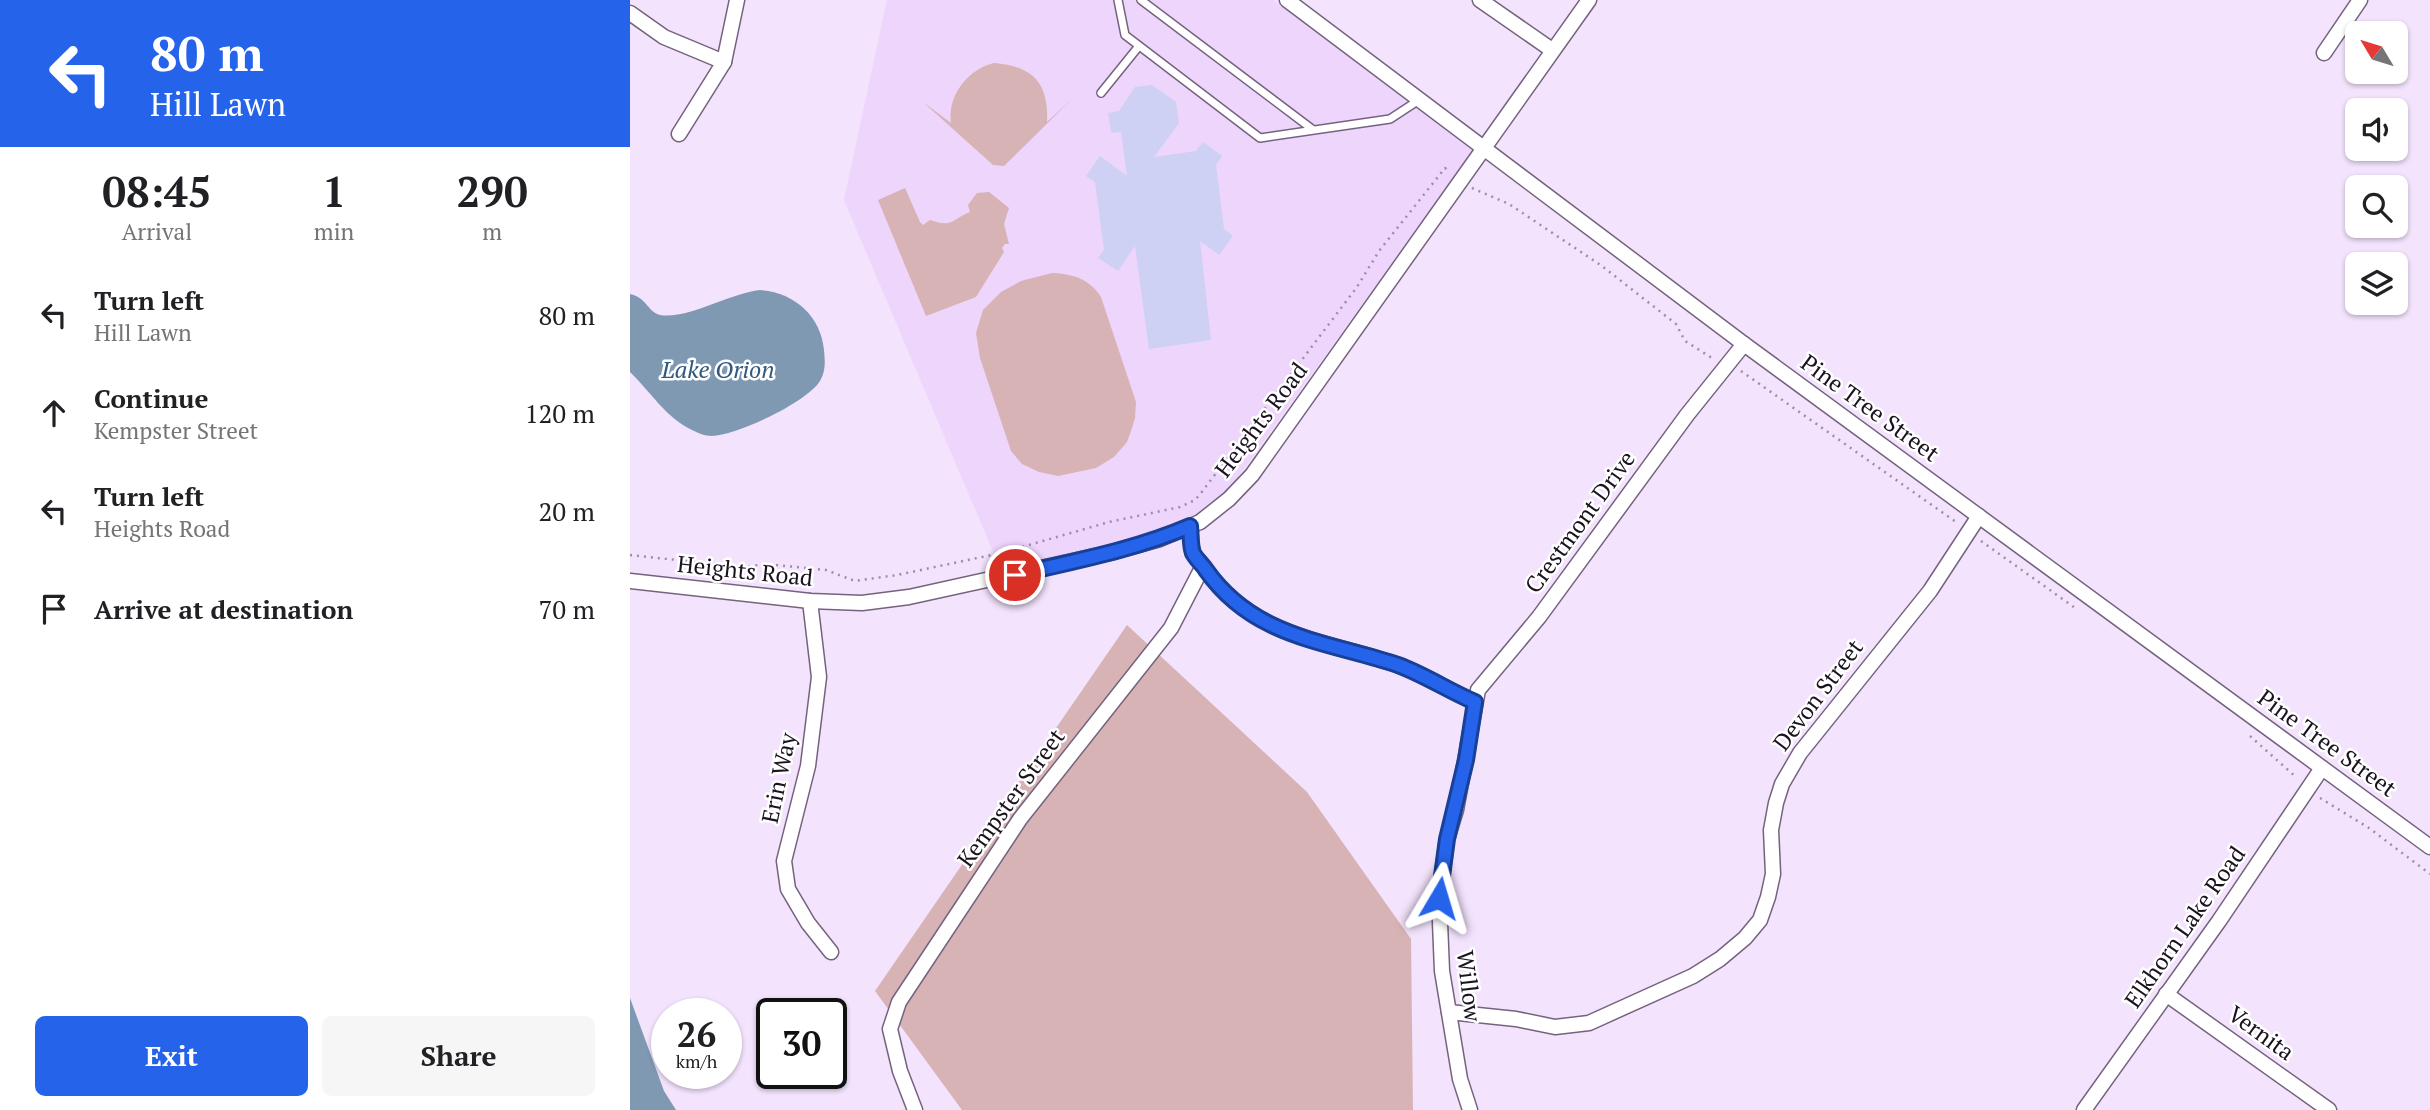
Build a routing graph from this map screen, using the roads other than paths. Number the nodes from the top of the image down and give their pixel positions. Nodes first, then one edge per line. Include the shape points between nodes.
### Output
1 (737, 0) edge
2 (1118, 0) edge
3 (1141, 0) edge
4 (1287, 0) edge
5 (1480, 0) edge
6 (1589, 0) edge
7 (2360, 0) edge
8 (630, 13) edge
9 (1139, 46) junction
10 (1552, 50) junction
11 (2324, 54) dead end
12 (724, 62) junction
13 (1101, 93) dead end
14 (1419, 100) junction
15 (1312, 129) junction
16 (679, 134) dead end
17 (1484, 149) junction
18 (1744, 344) junction
19 (1979, 516) junction
20 (1190, 526) junction
21 (1203, 566) junction
22 (630, 581) edge
23 (810, 601) junction
24 (1475, 702) junction
25 (1471, 735) joint
26 (2322, 768) junction
27 (2430, 847) edge
28 (831, 952) dead end
29 (2166, 994) junction
30 (1449, 1012) junction
31 (1468, 1103) edge
32 (915, 1110) edge
33 (2084, 1110) edge
34 (2329, 1110) edge

1 - 12 street
2 - 9 lane via 1125,35
3 - 15 lane
4 - 14 street, Pine Tree Street
5 - 10 street
6 - 10 street, Heights Road
7 - 11 street
8 - 12 street via 664,37
9 - 13 lane
9 - 15 lane via 1260,138
10 - 17 street, Heights Road
12 - 16 street
14 - 15 lane via 1390,119
14 - 17 street, Pine Tree Street
17 - 18 street, Pine Tree Street
17 - 20 street, Heights Road via 1252,475 1229,499
18 - 19 street, Pine Tree Street
18 - 24 street, Crestmont Drive via 1539,617 1478,690
19 - 26 street, Pine Tree Street
19 - 30 street, Devon Street via 1930,591 1800,753 1782,784 1772,830 1773,874 1768,897 1760,920 1745,938 1693,976 1589,1023 1555,1027
20 - 21 street via 1193,553
20 - 23 street, Heights Road via 1110,553 921,595 862,603
21 - 24 street via 1245,611 1269,625 1399,666
21 - 32 street, Kempster Street via 1171,628 1020,819 899,1002 890,1029
22 - 23 street, Heights Road
23 - 28 street, Erin Way via 819,677 808,766 784,861 789,889
24 - 25 street, Crestmont Drive
25 - 30 street, Willow via 1447,839 1439,898
26 - 27 street, Pine Tree Street
26 - 29 street, Elkhorn Lake Road
29 - 33 street, Elkhorn Lake Road
29 - 34 street, Vernita
30 - 31 street, Willow

